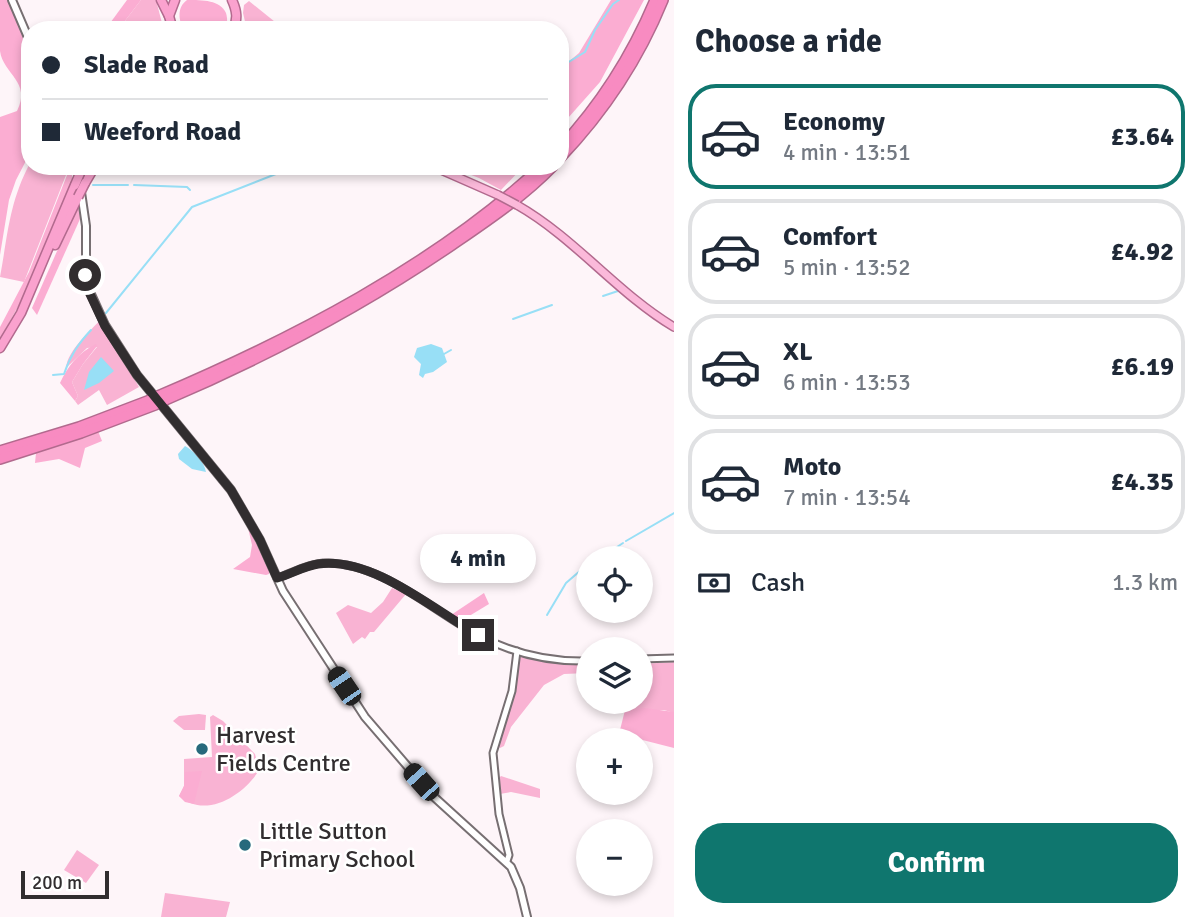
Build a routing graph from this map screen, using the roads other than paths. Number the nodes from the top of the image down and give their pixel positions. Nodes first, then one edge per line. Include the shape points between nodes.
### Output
1 (12, 0) edge
2 (161, 0) edge
3 (175, 0) edge
4 (232, 0) edge
5 (240, 0) edge
6 (655, 0) edge
7 (663, 0) edge
8 (237, 14) junction
9 (169, 21) edge
10 (171, 21) edge
11 (235, 21) edge
12 (238, 21) edge
13 (21, 22) edge
14 (569, 137) edge
15 (569, 148) edge
16 (78, 175) edge
17 (81, 175) edge
18 (89, 175) edge
19 (452, 175) edge
20 (531, 175) edge
21 (541, 175) edge
22 (674, 327) edge
23 (0, 348) edge
24 (0, 356) edge
25 (157, 400) junction
26 (0, 452) edge
27 (0, 459) edge
28 (277, 578) junction
29 (517, 651) junction
30 (674, 658) edge
31 (653, 659) edge
32 (576, 660) edge
33 (507, 861) junction
34 (527, 917) edge

1 - 13 main road
2 - 9 highway
3 - 10 highway
4 - 8 highway
5 - 8 highway
6 - 14 highway via 603,97
7 - 15 highway via 645,42 612,96
8 - 11 highway
8 - 12 main road
16 - 23 highway, bridge via 26,302
17 - 28 main road via 86,283 93,302 137,375 231,490
18 - 24 highway, bridge via 25,317
19 - 22 main road, bridge via 517,205 562,234
20 - 25 highway via 491,209 385,281
21 - 25 highway via 493,215 385,289 258,359
25 - 26 highway
25 - 27 highway via 82,433
28 - 29 street via 321,564 355,567 415,596 478,635
28 - 33 main road via 377,733 433,796
29 - 32 street via 545,660
29 - 33 street via 510,699 494,753
30 - 31 street
33 - 34 main road via 517,878

